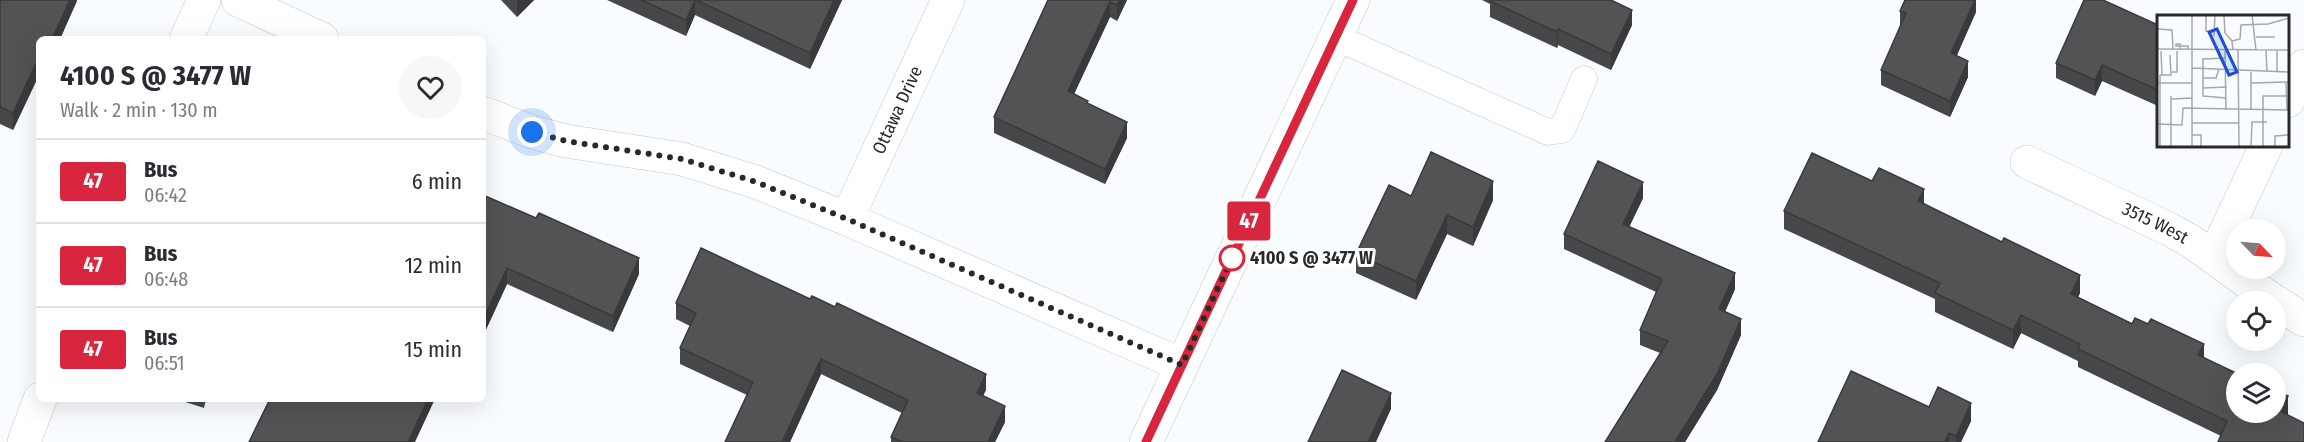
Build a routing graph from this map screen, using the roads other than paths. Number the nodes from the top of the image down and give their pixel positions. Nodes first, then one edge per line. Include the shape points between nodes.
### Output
1 (204, 0) edge
2 (238, 0) edge
3 (948, 0) edge
4 (1353, 0) edge
5 (187, 36) edge
6 (316, 36) edge
7 (1335, 37) junction
8 (2304, 66) edge
9 (1584, 79) dead end
10 (2289, 99) edge
11 (486, 114) edge
12 (2266, 147) edge
13 (2027, 162) dead end
14 (847, 219) junction
15 (2214, 257) junction
16 (2260, 291) edge
17 (2286, 309) edge
18 (2304, 320) edge
19 (1182, 365) junction
20 (39, 402) edge
21 (24, 442) edge
22 (1146, 442) edge

1 - 5 street
2 - 6 street
3 - 14 street, Ottawa Drive
4 - 7 street
7 - 9 lane via 1548,132 1562,130
7 - 19 street
8 - 10 street
11 - 14 street via 566,141 682,159 720,170
12 - 15 street
13 - 15 street, 3515 West via 2169,229
14 - 19 street
15 - 16 street, 3515 West
17 - 18 street, 3515 West
19 - 22 street
20 - 21 street

